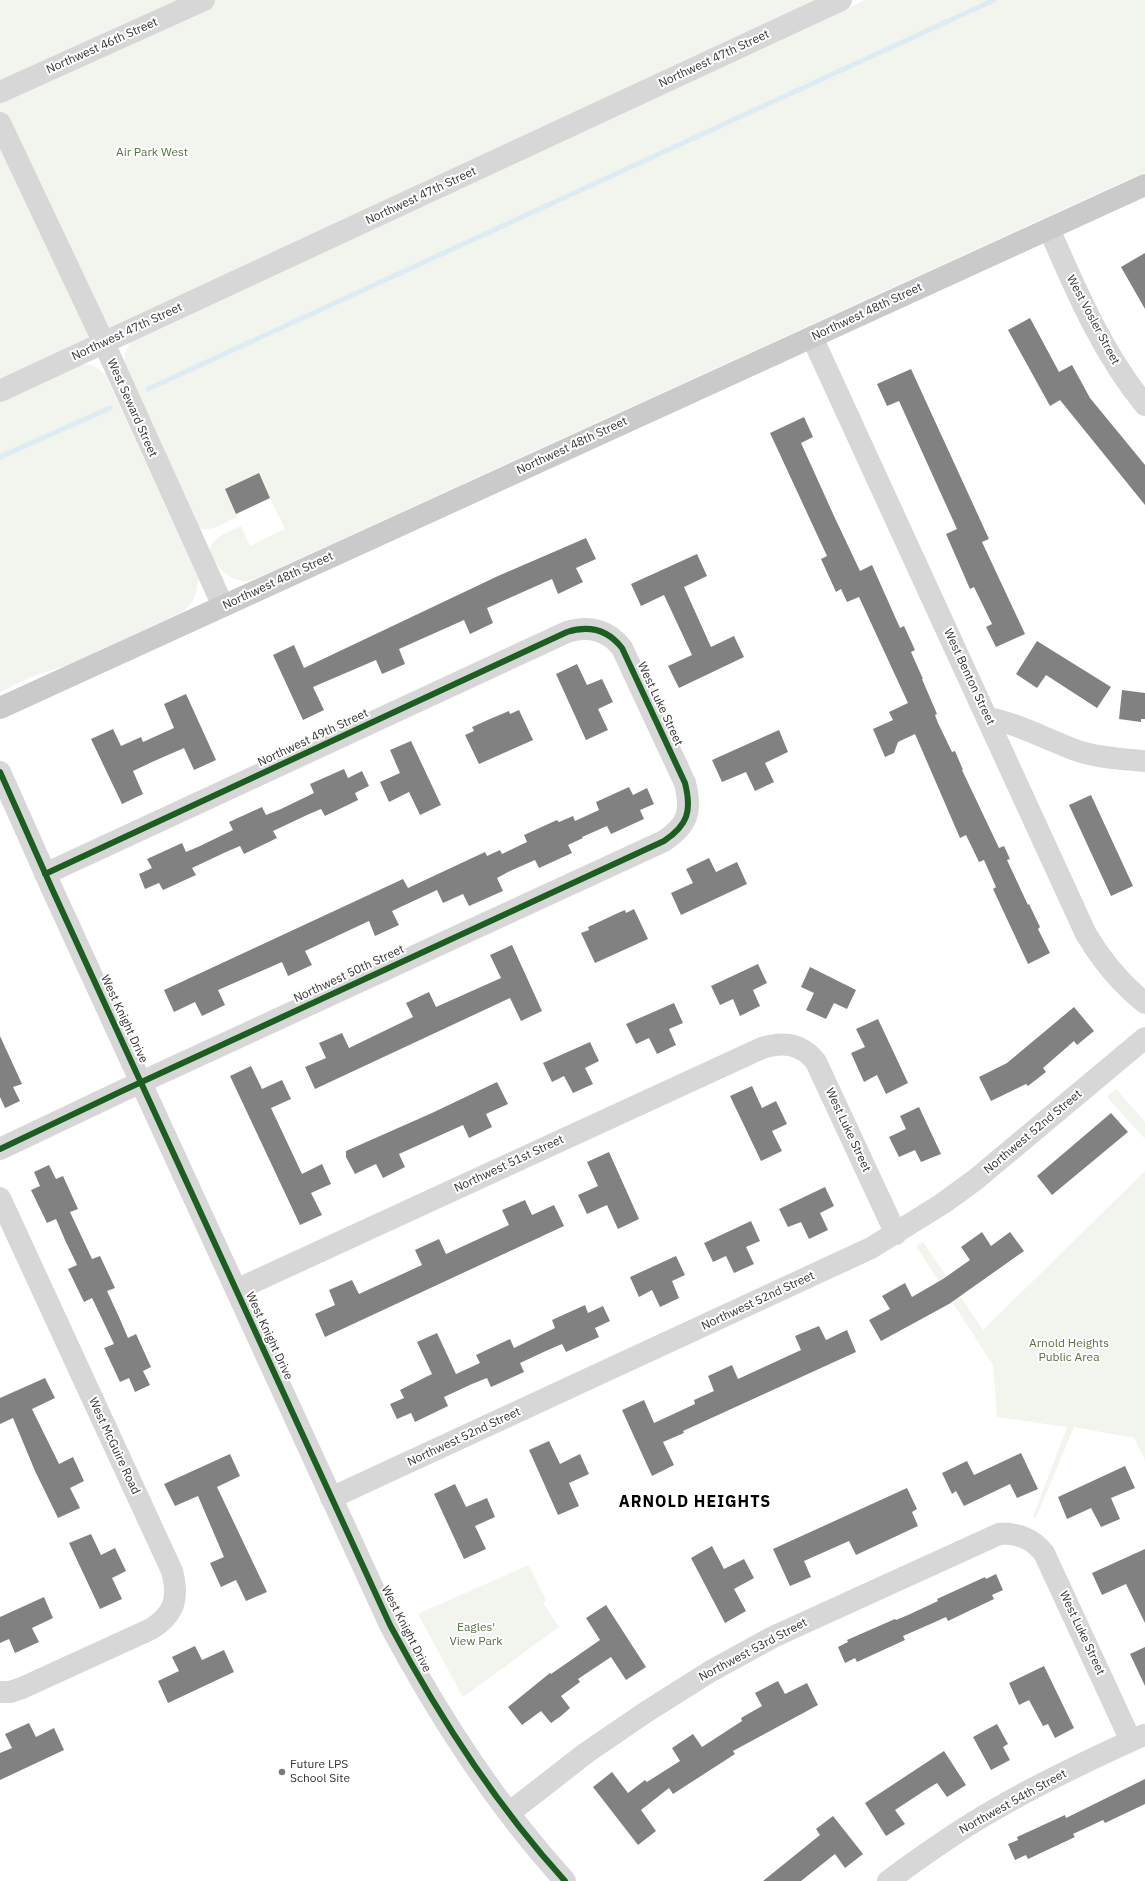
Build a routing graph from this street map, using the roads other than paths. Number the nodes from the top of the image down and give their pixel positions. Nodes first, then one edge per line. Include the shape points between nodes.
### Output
1 (204, 0) edge
2 (841, 0) edge
3 (0, 92) edge
4 (0, 123) edge
5 (1145, 185) edge
6 (1049, 229) junction
7 (812, 338) junction
8 (104, 343) junction
9 (0, 391) edge
10 (1145, 405) edge
11 (223, 606) junction
12 (593, 629) joint
13 (0, 708) edge
14 (988, 718) junction
15 (1145, 761) edge
16 (0, 772) edge
17 (689, 803) joint
18 (45, 874) junction
19 (1145, 1003) edge
20 (1145, 1038) edge
21 (784, 1044) joint
22 (141, 1082) junction
23 (0, 1149) edge
24 (0, 1198) edge
25 (896, 1234) junction
26 (236, 1290) junction
27 (331, 1498) junction
28 (1021, 1536) joint
29 (0, 1692) edge
30 (1138, 1738) edge
31 (509, 1813) junction
32 (565, 1881) edge
33 (888, 1881) edge

1 - 3 street, Northwest 46th Street
2 - 8 street, Northwest 47th Street
4 - 8 street, West Seward Street
5 - 6 main road, Northwest 48th Street
6 - 7 main road, Northwest 48th Street
6 - 10 street, West Vosler Street via 1095,329
7 - 11 main road, Northwest 48th Street
7 - 14 street, West Benton Street
8 - 9 street, Northwest 47th Street
8 - 11 street, West Seward Street
11 - 13 main road, Northwest 48th Street
12 - 17 street, West Luke Street via 612,637 625,654 685,783
12 - 18 street, Northwest 49th Street via 568,632
14 - 15 street via 1025,728 1079,751
14 - 19 street, West Benton Street via 1086,934 1109,968
16 - 18 street, West Knight Drive
17 - 22 street, Northwest 50th Street via 687,816 682,825 664,841
18 - 22 street, West Knight Drive
20 - 25 street, Northwest 52nd Street via 975,1180
21 - 25 street, West Luke Street via 806,1051 816,1062
21 - 26 street, Northwest 51st Street via 762,1048
22 - 23 street, Northwest 50th Street
22 - 26 street, West Knight Drive
24 - 29 street, West McGuire Road via 172,1571 176,1587 172,1609 161,1622 22,1688
25 - 27 street, Northwest 52nd Street via 846,1261
26 - 27 street, West Knight Drive
27 - 31 street, West Knight Drive via 390,1625 422,1684
28 - 30 street, West Luke Street via 1032,1541 1048,1559
28 - 31 street, Northwest 53rd Street via 1008,1533 989,1538 746,1651 616,1732
30 - 33 street, Northwest 54th Street via 994,1810
31 - 32 street, West Knight Drive

